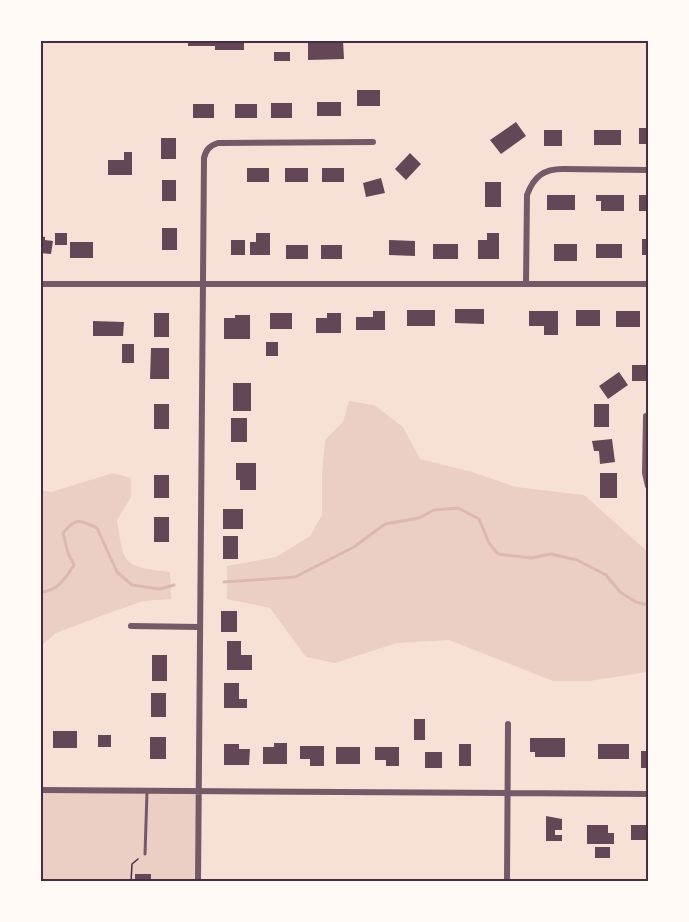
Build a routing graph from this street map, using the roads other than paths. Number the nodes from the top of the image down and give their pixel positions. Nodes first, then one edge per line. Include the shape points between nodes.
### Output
1 (373, 142) dead end
2 (648, 170) edge
3 (40, 284) edge
4 (526, 284) junction
5 (648, 284) edge
6 (202, 285) junction
7 (646, 416) dead end
8 (648, 485) edge
9 (131, 626) dead end
10 (199, 627) junction
11 (508, 724) dead end
12 (40, 790) edge
13 (147, 790) junction
14 (198, 791) junction
15 (507, 794) junction
16 (648, 794) edge
17 (145, 854) road end
18 (198, 882) edge
19 (507, 882) edge

1 - 6 street via 218,142 206,150
2 - 4 street via 551,169 540,174 527,195
3 - 6 street
4 - 5 street
4 - 6 street
6 - 10 street
7 - 8 street
9 - 10 street
10 - 14 street
11 - 15 street
12 - 13 street
13 - 14 street
13 - 17 lane
14 - 15 street
14 - 18 street
15 - 16 street
15 - 19 street

